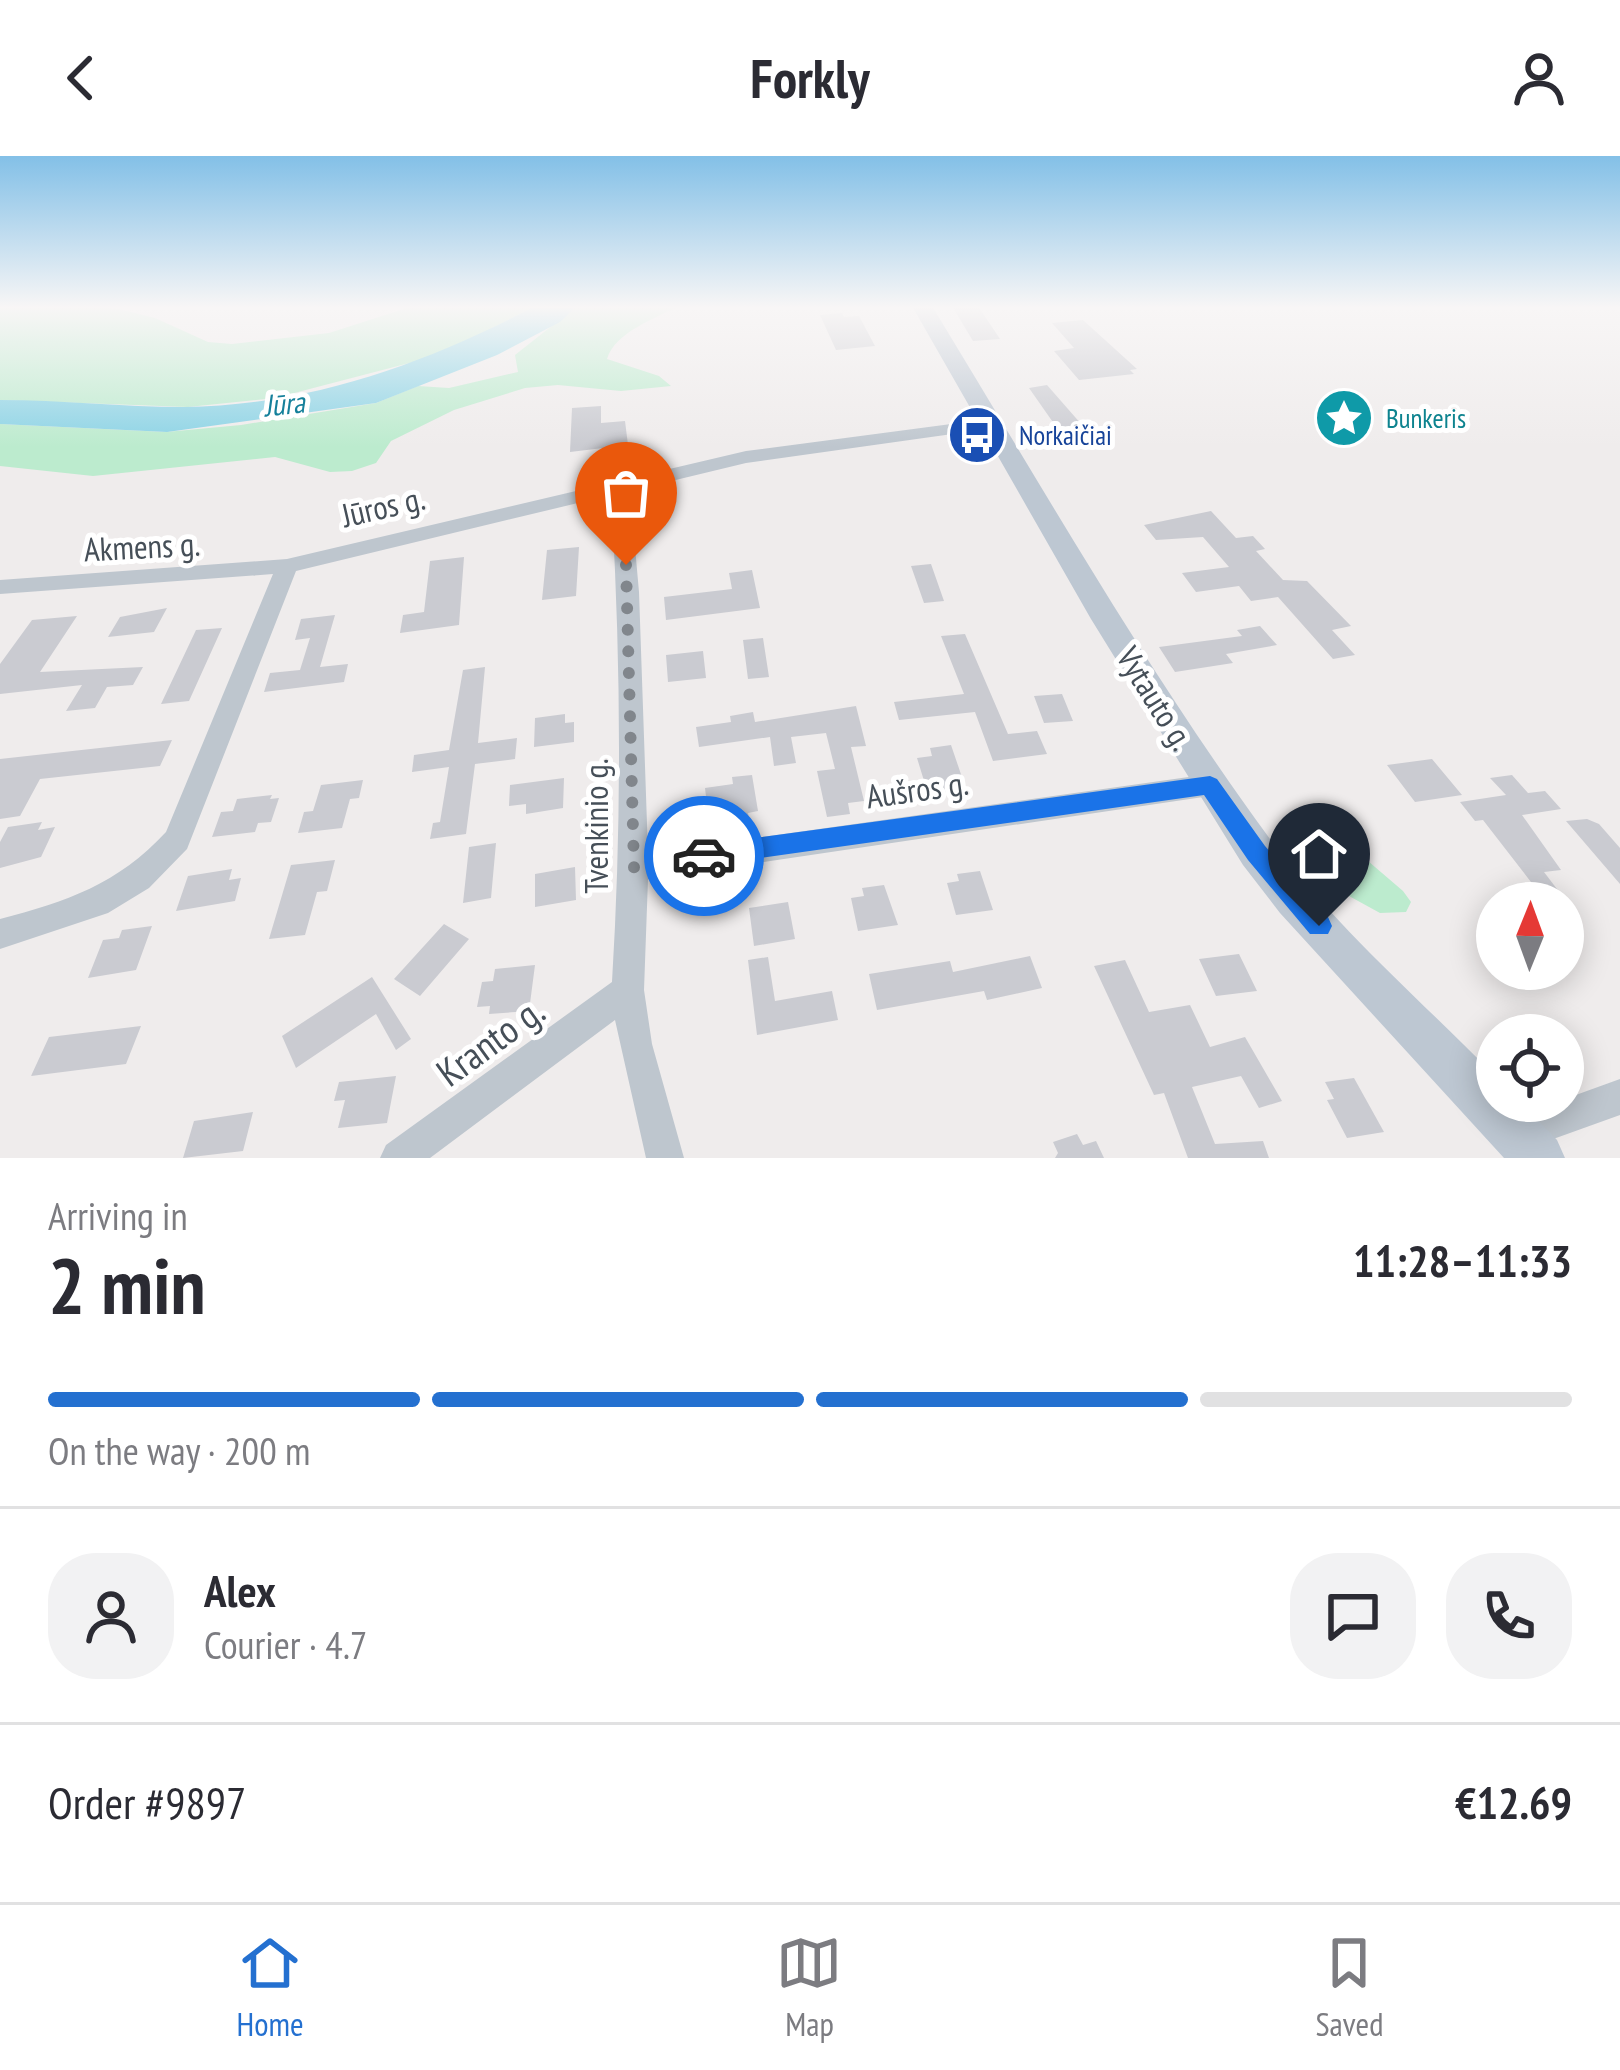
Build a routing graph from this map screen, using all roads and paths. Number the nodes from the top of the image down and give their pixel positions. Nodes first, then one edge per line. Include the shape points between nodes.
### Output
1 (948, 353) edge
2 (988, 424) junction
3 (620, 490) junction
4 (287, 566) junction
5 (0, 587) edge
6 (1210, 785) junction
7 (634, 868) junction
8 (0, 934) edge
9 (628, 990) junction
10 (1620, 1097) edge
11 (1528, 1146) edge
12 (399, 1158) edge
13 (665, 1158) edge

1 - 2 main road, Vytauto g.
2 - 3 street, Jūros g. via 769,453
2 - 6 main road, Vytauto g.
3 - 4 street, Jūros g.
3 - 7 street, Tvenkinio g.
4 - 5 street, Akmens g.
4 - 8 street via 177,840 116,897
6 - 7 street, Aušros g.
6 - 11 main road, Vytauto g. via 1295,900
7 - 9 street, Tvenkinio g.
9 - 12 street, Kranto g.
9 - 13 street, Tvenkinio g.
10 - 11 street

